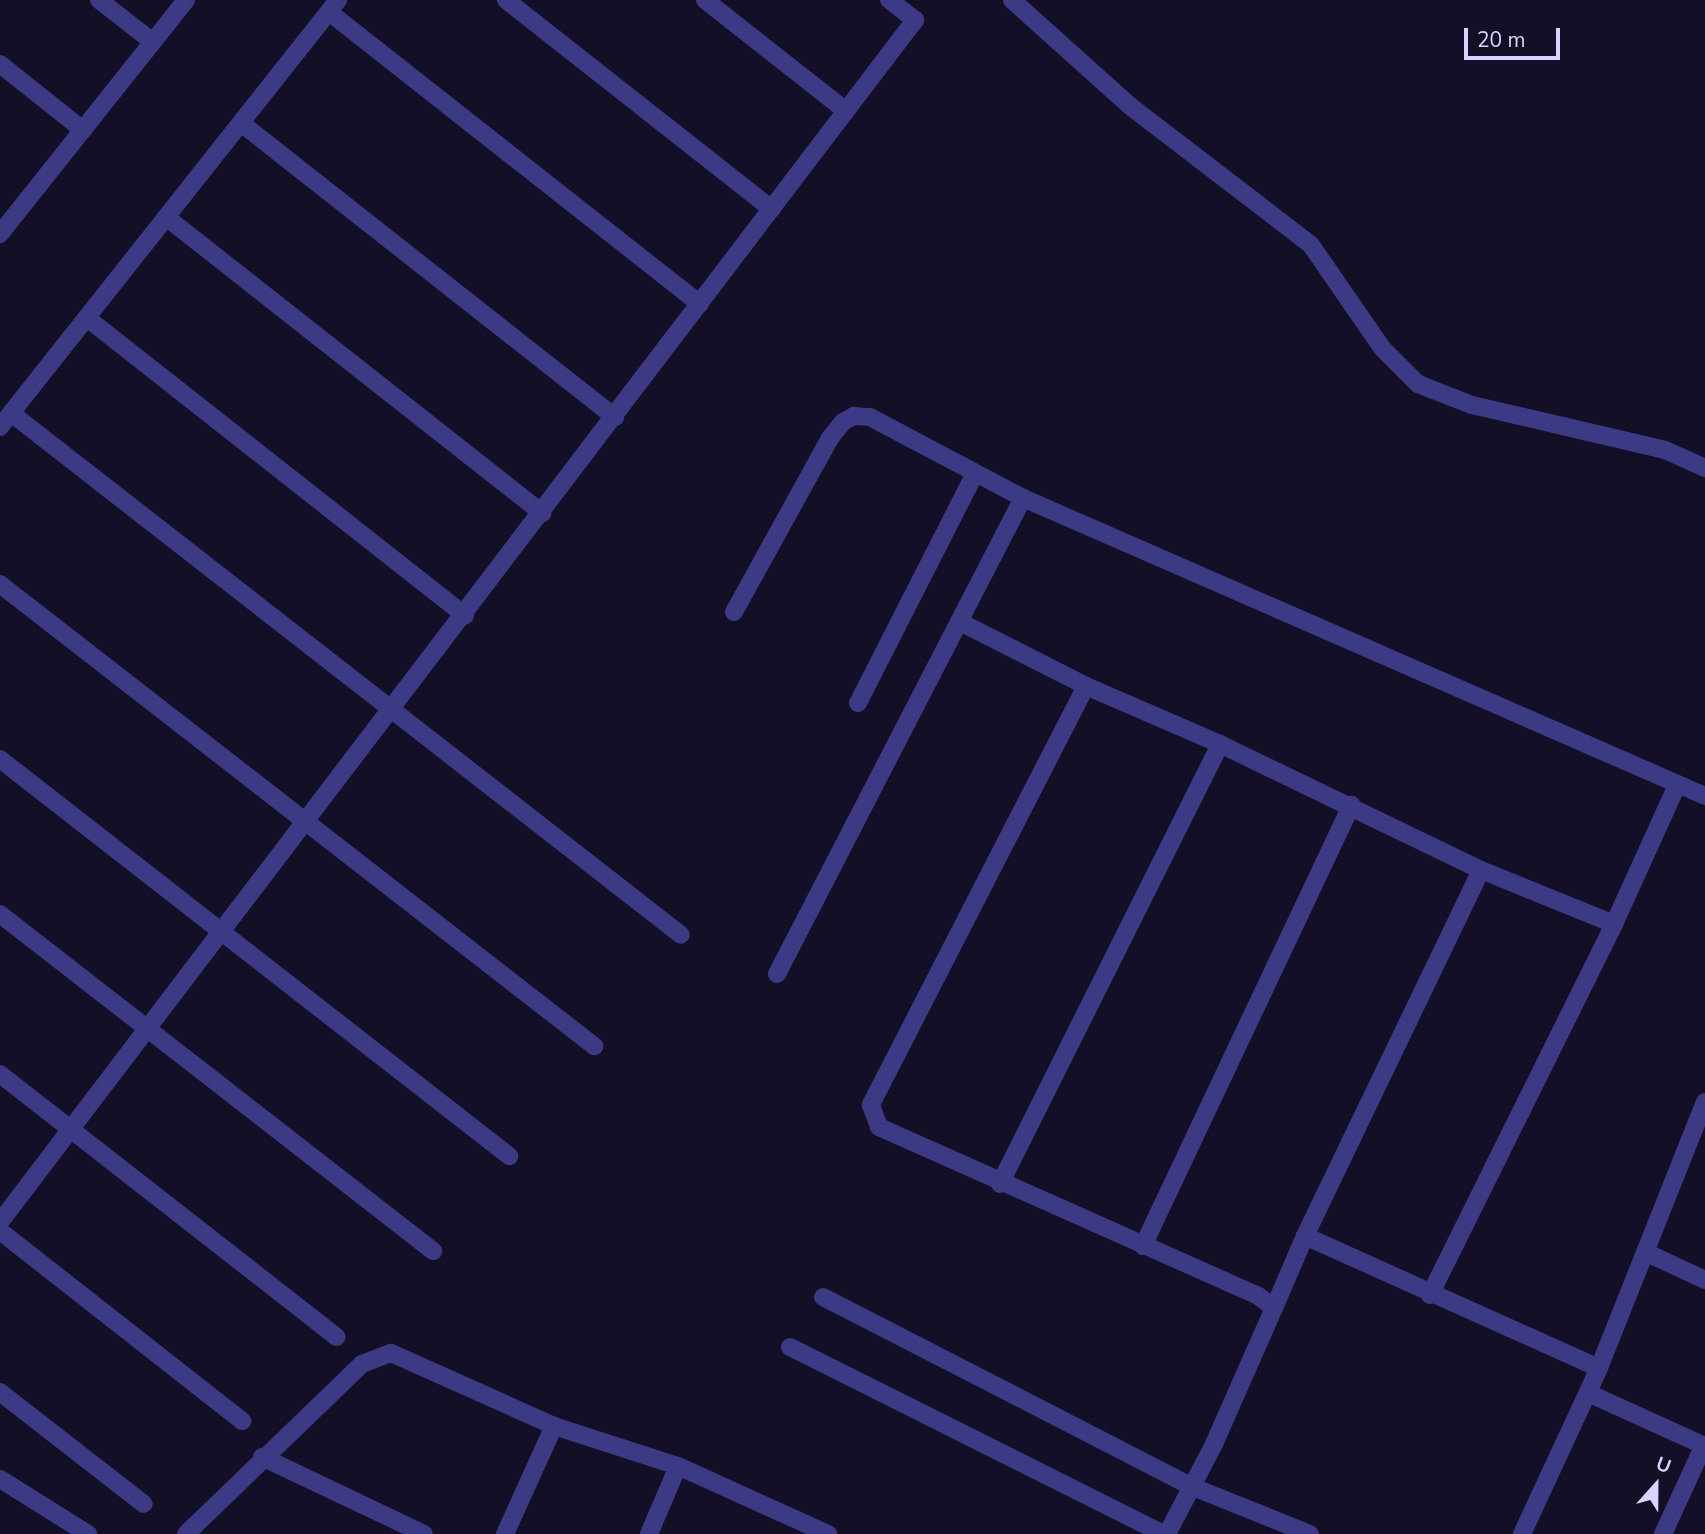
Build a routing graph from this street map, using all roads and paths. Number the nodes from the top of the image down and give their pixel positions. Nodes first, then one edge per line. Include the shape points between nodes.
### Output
1 (99, 0) edge
2 (186, 0) edge
3 (506, 0) edge
4 (705, 0) edge
5 (889, 0) edge
6 (1012, 0) edge
7 (333, 6) edge
8 (153, 42) junction
9 (0, 64) edge
10 (846, 111) junction
11 (241, 123) junction
12 (83, 130) junction
13 (772, 209) junction
14 (166, 217) junction
15 (0, 234) edge
16 (700, 304) junction
17 (87, 318) junction
18 (615, 417) junction
19 (5, 420) edge
20 (1705, 468) edge
21 (975, 472) junction
22 (1023, 498) junction
23 (542, 513) junction
24 (0, 584) edge
25 (734, 612) dead end
26 (465, 615) junction
27 (960, 622) junction
28 (1086, 686) junction
29 (858, 703) dead end
30 (392, 710) junction
31 (1220, 744) junction
32 (3, 768) edge
33 (1678, 785) junction
34 (1705, 796) edge
35 (1351, 805) junction
36 (306, 822) junction
37 (1481, 870) junction
38 (0, 914) edge
39 (1614, 924) junction
40 (222, 932) junction
41 (681, 935) dead end
42 (777, 974) dead end
43 (148, 1029) junction
44 (594, 1046) dead end
45 (0, 1074) edge
46 (1704, 1109) edge
47 (71, 1129) junction
48 (509, 1156) dead end
49 (1000, 1184) junction
50 (0, 1222) edge
51 (0, 1231) edge
52 (1305, 1236) junction
53 (1143, 1246) junction
54 (433, 1251) dead end
55 (1645, 1252) junction
56 (1705, 1280) edge
57 (1430, 1294) junction
58 (823, 1297) dead end
59 (1274, 1308) junction
60 (337, 1337) dead end
61 (790, 1347) dead end
62 (1599, 1368) junction
63 (0, 1392) edge
64 (1588, 1393) junction
65 (243, 1420) dead end
66 (554, 1426) junction
67 (1704, 1445) edge
68 (262, 1457) junction
69 (678, 1466) junction
70 (0, 1479) edge
71 (1193, 1487) junction
72 (144, 1504) dead end
73 (805, 1529) edge
74 (1299, 1532) edge
75 (88, 1534) edge
76 (186, 1534) edge
77 (424, 1534) edge
78 (505, 1534) edge
79 (649, 1534) edge
80 (828, 1534) edge
81 (1166, 1534) edge
82 (1522, 1534) edge
83 (1663, 1534) edge

1 - 8 street
2 - 8 street
3 - 13 street
4 - 10 street
5 - 10 street via 915,20
6 - 20 street via 1130,106 1311,244 1382,348 1418,384 1472,405 1665,450
7 - 11 street
7 - 16 street
8 - 12 street
9 - 12 street
10 - 13 street
11 - 14 street
11 - 18 street
12 - 15 street
13 - 16 street
14 - 17 street
14 - 23 street
16 - 18 street
17 - 19 street
17 - 26 street
18 - 23 street
19 - 30 street
21 - 22 street
21 - 25 street via 870,417 854,416 843,422
21 - 29 street
22 - 27 street
22 - 33 street
23 - 26 street
24 - 36 street
26 - 30 street
27 - 28 street
27 - 42 street
28 - 31 street
28 - 49 street via 871,1105 879,1127
30 - 36 street
30 - 41 street
31 - 35 street
31 - 49 street
32 - 40 street
33 - 34 street
33 - 39 street
35 - 37 street
35 - 53 street
36 - 40 street
36 - 44 street
37 - 39 street
37 - 52 street
38 - 43 street
39 - 57 street
40 - 43 street
40 - 48 street
43 - 47 street
43 - 54 street
45 - 47 street
46 - 55 street
47 - 50 street
47 - 60 street
49 - 53 street
51 - 65 street
52 - 57 street
52 - 59 street
53 - 59 street via 1257,1295
55 - 56 street
55 - 62 street
57 - 62 street
58 - 71 street
59 - 71 street
61 - 81 street
62 - 64 street
63 - 72 street
64 - 67 street
64 - 82 street
66 - 68 street via 391,1353 362,1363
66 - 69 street
66 - 78 street
67 - 83 street
68 - 76 street
68 - 77 street
69 - 73 street
69 - 79 street
70 - 75 street
71 - 74 street
71 - 81 street
73 - 80 street

